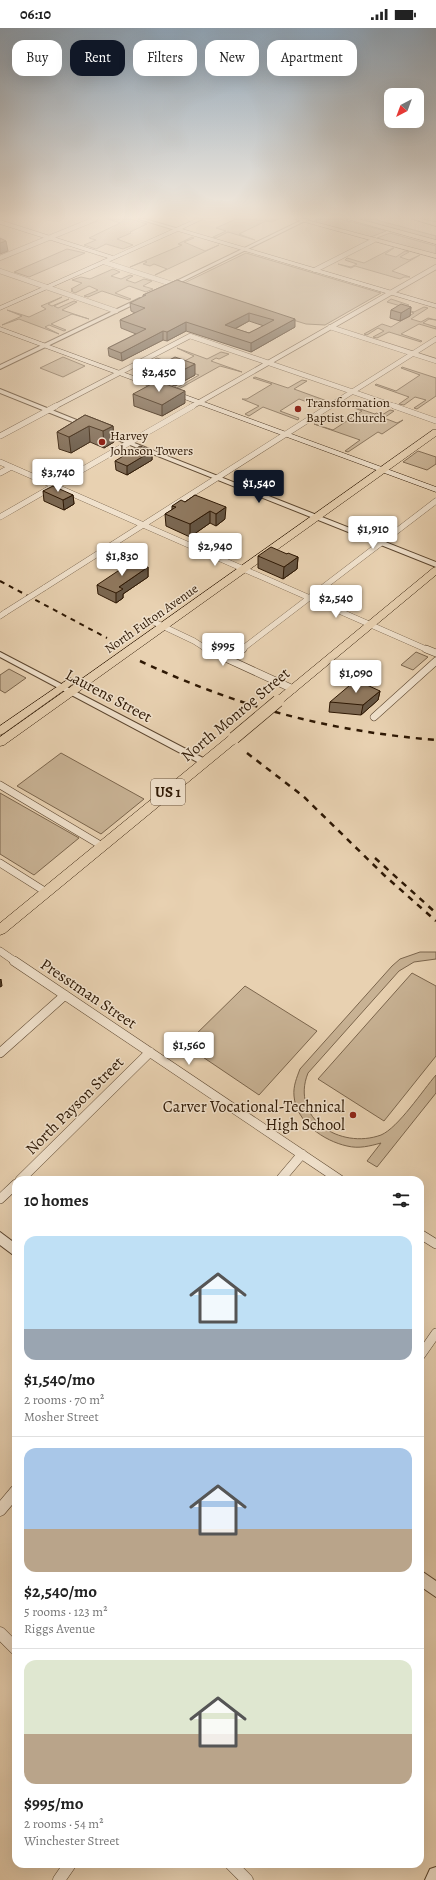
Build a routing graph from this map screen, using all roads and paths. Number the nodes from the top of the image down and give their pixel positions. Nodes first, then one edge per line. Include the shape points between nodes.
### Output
1 (100, 305) edge
2 (128, 305) edge
3 (369, 305) edge
4 (116, 311) junction
5 (330, 327) junction
6 (0, 329) edge
7 (436, 340) edge
8 (44, 346) junction
9 (413, 354) junction
10 (436, 361) edge
11 (268, 363) junction
12 (0, 367) edge
13 (119, 373) junction
14 (0, 391) edge
15 (353, 392) junction
16 (199, 402) junction
17 (48, 410) junction
18 (436, 421) edge
19 (436, 424) edge
20 (436, 432) edge
21 (285, 435) junction
22 (0, 436) edge
23 (129, 442) junction
24 (0, 462) edge
25 (11, 467) junction
26 (378, 469) junction
27 (0, 473) edge
28 (217, 478) junction
29 (53, 486) junction
30 (436, 490) edge
31 (436, 500) edge
32 (312, 515) junction
33 (0, 517) edge
34 (142, 525) junction
35 (381, 543) junction
36 (436, 565) edge
37 (239, 567) junction
38 (436, 570) edge
39 (309, 598) junction
40 (3, 614) edge
41 (159, 624) junction
42 (370, 624) junction
43 (436, 653) edge
44 (0, 654) edge
45 (229, 659) junction
46 (436, 661) edge
47 (67, 689) junction
48 (293, 689) junction
49 (374, 717) dead end
50 (0, 731) edge
51 (0, 742) edge
52 (204, 762) junction
53 (0, 785) edge
54 (102, 846) junction
55 (0, 863) edge
56 (46, 892) junction
57 (0, 930) edge
58 (0, 951) edge
59 (64, 995) junction
60 (150, 1052) junction
61 (0, 1053) edge
62 (302, 1154) junction
63 (24, 1176) edge
64 (283, 1176) edge
65 (334, 1176) edge
66 (12, 1188) edge
67 (0, 1199) edge
68 (424, 1236) edge
69 (0, 1238) edge
70 (436, 1244) edge
71 (12, 1248) edge
72 (436, 1333) edge
73 (424, 1350) edge
74 (12, 1496) edge
75 (0, 1510) edge
76 (424, 1580) edge
77 (436, 1590) edge
78 (0, 1633) edge
79 (12, 1645) edge
80 (67, 1868) edge
81 (235, 1868) edge
82 (436, 1874) edge
83 (59, 1880) edge
84 (247, 1880) edge
85 (433, 1880) edge

1 - 4 street
2 - 4 street
3 - 5 street
4 - 8 street
5 - 9 street
5 - 11 street
6 - 8 main road
7 - 9 street
8 - 12 street
8 - 13 main road
9 - 10 street
9 - 15 street
11 - 13 street via 190,336
11 - 15 street
11 - 16 street
13 - 16 main road
13 - 17 street
14 - 17 street
15 - 18 street
15 - 21 street
16 - 21 main road
16 - 23 street
17 - 22 street
17 - 23 street
19 - 26 main road, North Fulton Avenue
20 - 26 main road, North Fulton Avenue
21 - 26 main road
21 - 28 street
23 - 28 street
23 - 29 street
24 - 25 street
25 - 27 street
25 - 29 street
26 - 30 main road
26 - 32 main road, North Fulton Avenue
28 - 32 street
28 - 34 street
29 - 33 street
29 - 34 street
31 - 35 street
32 - 35 street
32 - 37 main road, North Fulton Avenue
34 - 37 street
34 - 40 street, bridge
35 - 36 street
35 - 39 street
37 - 39 street
37 - 41 main road, North Fulton Avenue
38 - 42 main road, North Monroe Street / US 1
39 - 42 street
39 - 45 street
41 - 45 street
41 - 47 main road, North Fulton Avenue
42 - 43 street
42 - 48 main road, North Monroe Street / US 1
44 - 47 street, Laurens Street
45 - 48 street
46 - 49 street
47 - 50 main road, North Fulton Avenue
47 - 51 main road, North Fulton Avenue
47 - 52 street, Laurens Street
48 - 52 main road, North Monroe Street / US 1, bridge
52 - 54 main road, North Monroe Street / US 1
53 - 54 street
54 - 56 main road, North Monroe Street / US 1
55 - 56 street
56 - 57 main road, North Monroe Street / US 1
58 - 59 street, Presstman Street
59 - 60 street, Presstman Street
59 - 61 street
60 - 62 street, Presstman Street
60 - 63 street, North Payson Street
62 - 64 street
62 - 65 street, Presstman Street
66 - 67 street
68 - 70 street
69 - 71 street
72 - 73 street
74 - 75 street
76 - 77 street
78 - 79 street
80 - 83 street
81 - 84 street
82 - 85 street

